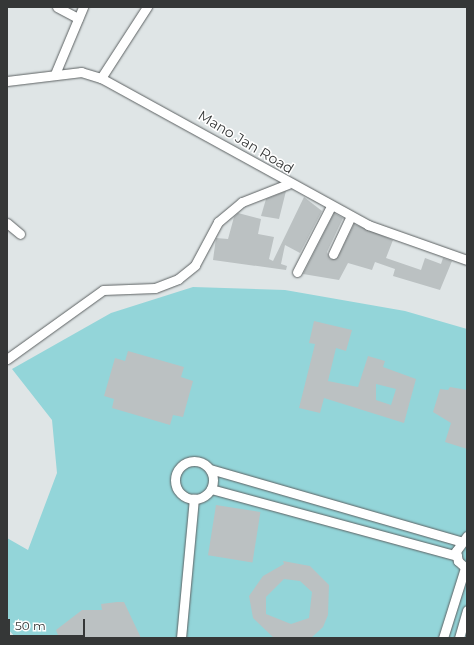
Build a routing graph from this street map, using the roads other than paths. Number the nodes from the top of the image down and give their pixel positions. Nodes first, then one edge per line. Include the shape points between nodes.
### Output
1 (57, 7) edge
2 (83, 7) edge
3 (147, 7) edge
4 (78, 18) junction
5 (55, 74) junction
6 (101, 78) junction
7 (7, 81) edge
8 (288, 184) junction
9 (331, 206) junction
10 (351, 216) junction
11 (7, 223) edge
12 (20, 234) dead end
13 (333, 254) dead end
14 (467, 260) edge
15 (297, 272) dead end
16 (8, 356) edge
17 (210, 469) junction
18 (211, 489) junction
19 (194, 499) junction
20 (464, 538) edge
21 (457, 556) junction
22 (466, 568) edge
23 (467, 610) edge
24 (181, 638) edge
25 (442, 638) edge
26 (459, 638) edge

1 - 4 street
2 - 4 street
3 - 6 street
4 - 5 street
5 - 6 street, Mano Jan Road via 81,72
5 - 7 street, Mano Jan Road
6 - 8 street, Mano Jan Road via 234,149
8 - 9 street, Mano Jan Road
8 - 16 street via 242,202 218,222 195,265 178,279 155,288 103,290
9 - 10 street, Mano Jan Road
9 - 15 street
10 - 13 street
10 - 14 street, Mano Jan Road
11 - 12 street
17 - 18 street
17 - 19 street via 194,461 178,470 178,489
17 - 20 street
18 - 19 street
18 - 21 street
19 - 24 street
20 - 21 street
21 - 22 street
22 - 25 street
23 - 26 street

